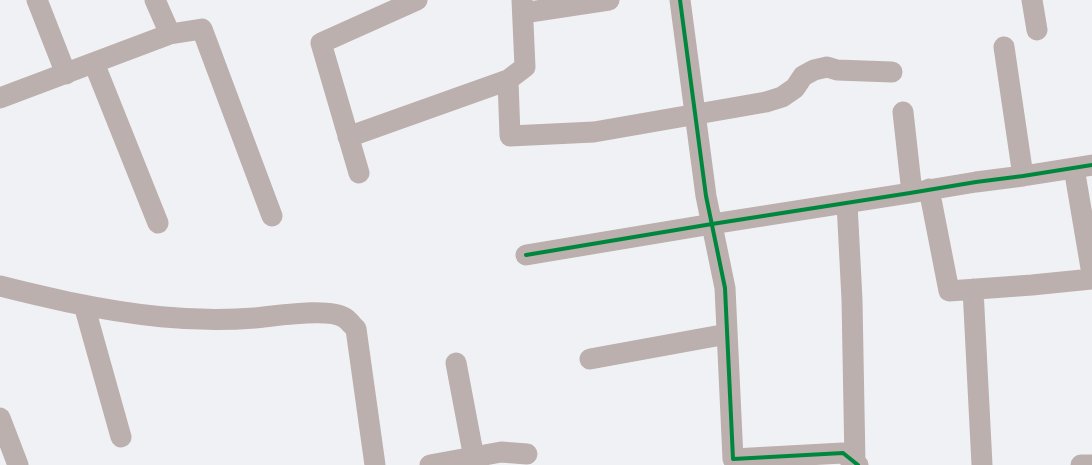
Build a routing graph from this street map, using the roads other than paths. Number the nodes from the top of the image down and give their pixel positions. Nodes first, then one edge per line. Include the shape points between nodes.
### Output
1 (37, 0) edge
2 (155, 0) edge
3 (417, 0) edge
4 (609, 0) edge
5 (680, 0) edge
6 (1032, 0) edge
7 (523, 6) edge
8 (1037, 30) dead end
9 (170, 34) junction
10 (1004, 47) dead end
11 (94, 63) junction
12 (892, 72) dead end
13 (66, 74) junction
14 (508, 80) junction
15 (0, 98) edge
16 (903, 112) dead end
17 (695, 114) junction
18 (348, 137) junction
19 (1083, 166) edge
20 (359, 173) dead end
21 (1023, 176) junction
22 (919, 191) junction
23 (847, 203) junction
24 (272, 216) dead end
25 (158, 223) dead end
26 (712, 224) junction
27 (526, 255) dead end
28 (1092, 274) edge
29 (1092, 279) edge
30 (0, 286) edge
31 (973, 289) junction
32 (84, 305) junction
33 (727, 334) junction
34 (590, 359) dead end
35 (456, 362) dead end
36 (0, 418) edge
37 (121, 437) dead end
38 (527, 454) dead end
39 (474, 458) junction
40 (502, 459) edge
41 (856, 464) edge
42 (18, 465) edge
43 (375, 465) edge
44 (430, 465) edge
45 (982, 465) edge
46 (1081, 465) edge
47 (1092, 465) edge

1 - 13 street
2 - 9 street
3 - 18 street via 321,43
4 - 7 street
5 - 17 street
6 - 8 street
7 - 14 street via 525,67
9 - 11 street
9 - 24 street via 202,29
10 - 21 street
11 - 13 street
11 - 25 street
12 - 17 street via 837,70 827,67 803,76 795,88 782,97
13 - 15 street
14 - 17 street via 510,136 594,132
14 - 18 street
16 - 22 street via 911,184
17 - 26 street
18 - 20 street
19 - 21 street
19 - 28 street
21 - 22 street
22 - 23 street
22 - 31 street via 949,291
23 - 26 street
23 - 41 street
26 - 27 street
26 - 33 street via 725,288
29 - 31 street
30 - 32 street
31 - 45 street
32 - 37 street
32 - 43 street via 168,318 213,320 289,314 333,314 346,318 356,329
33 - 34 street
33 - 41 street via 733,459 843,453
35 - 39 street
36 - 42 street
38 - 40 street
39 - 40 street
39 - 44 street
46 - 47 street

